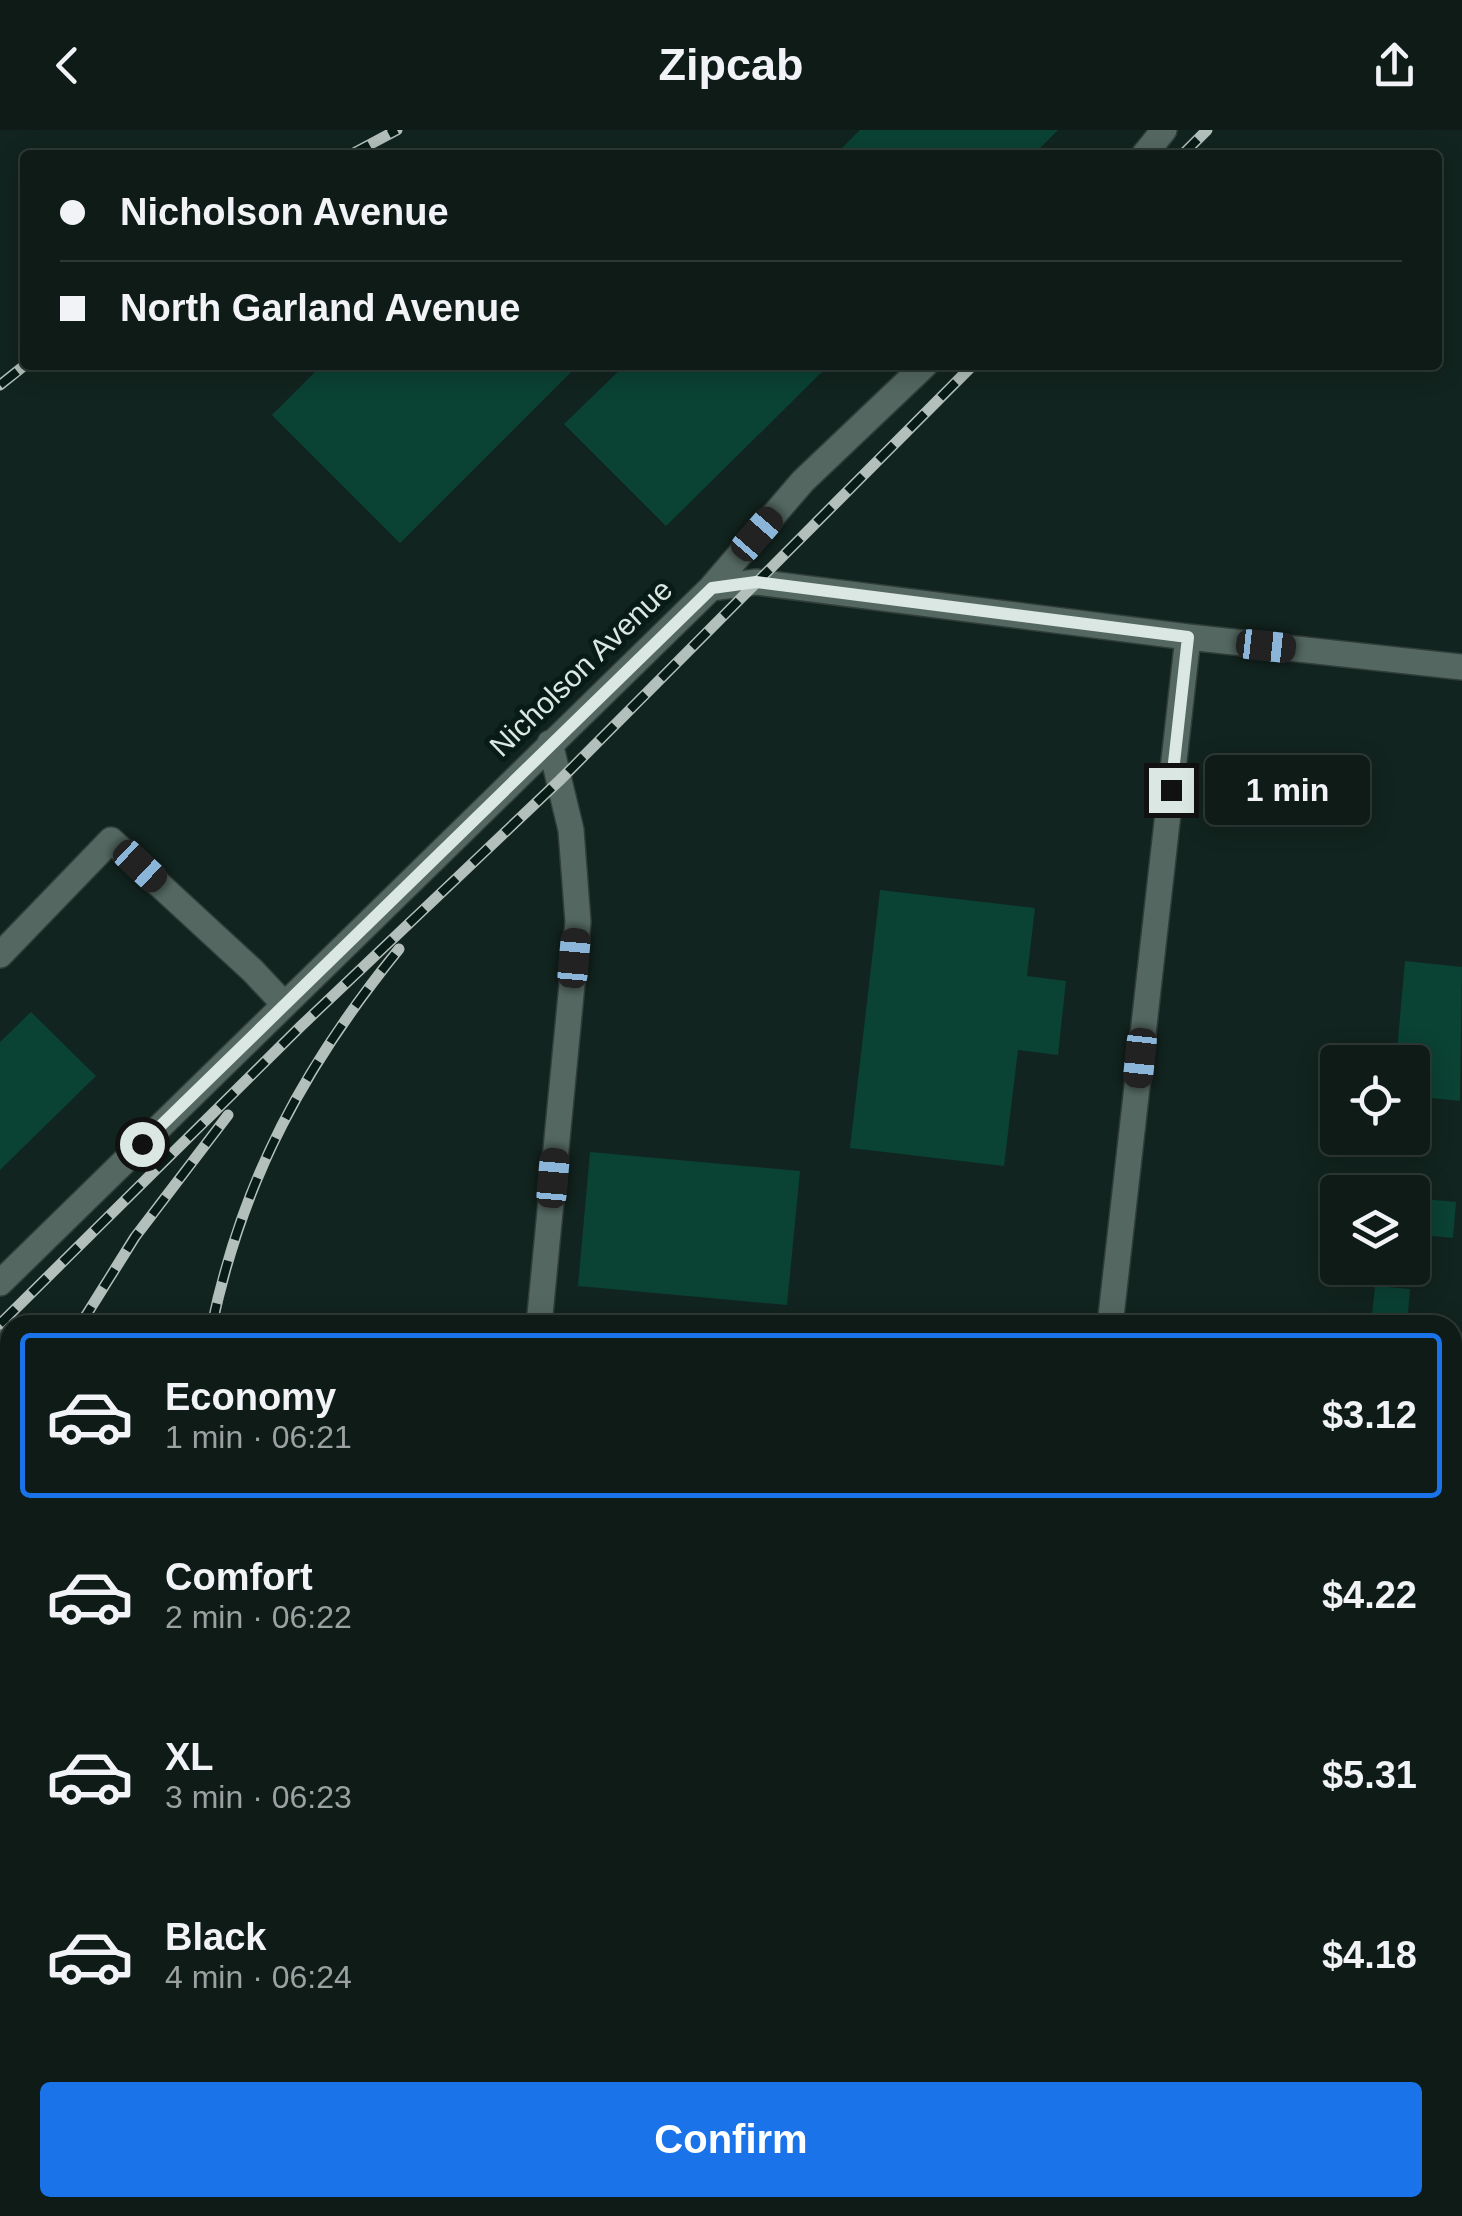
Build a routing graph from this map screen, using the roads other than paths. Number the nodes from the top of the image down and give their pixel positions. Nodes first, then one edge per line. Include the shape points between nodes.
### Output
1 (1164, 130) edge
2 (1148, 150) edge
3 (921, 370) edge
4 (712, 588) junction
5 (1188, 637) junction
6 (1462, 666) edge
7 (550, 742) junction
8 (0, 955) edge
9 (284, 1004) junction
10 (0, 1283) edge
11 (539, 1315) edge
12 (1111, 1315) edge

1 - 2 street
3 - 4 street via 803,481
4 - 5 street, Nicholson Avenue via 756,582
4 - 7 street, Nicholson Avenue
5 - 6 street, Nicholson Avenue
5 - 12 street
7 - 9 street, Nicholson Avenue
7 - 11 street via 571,830 578,922
8 - 9 street via 111,840
9 - 10 street, Nicholson Avenue

